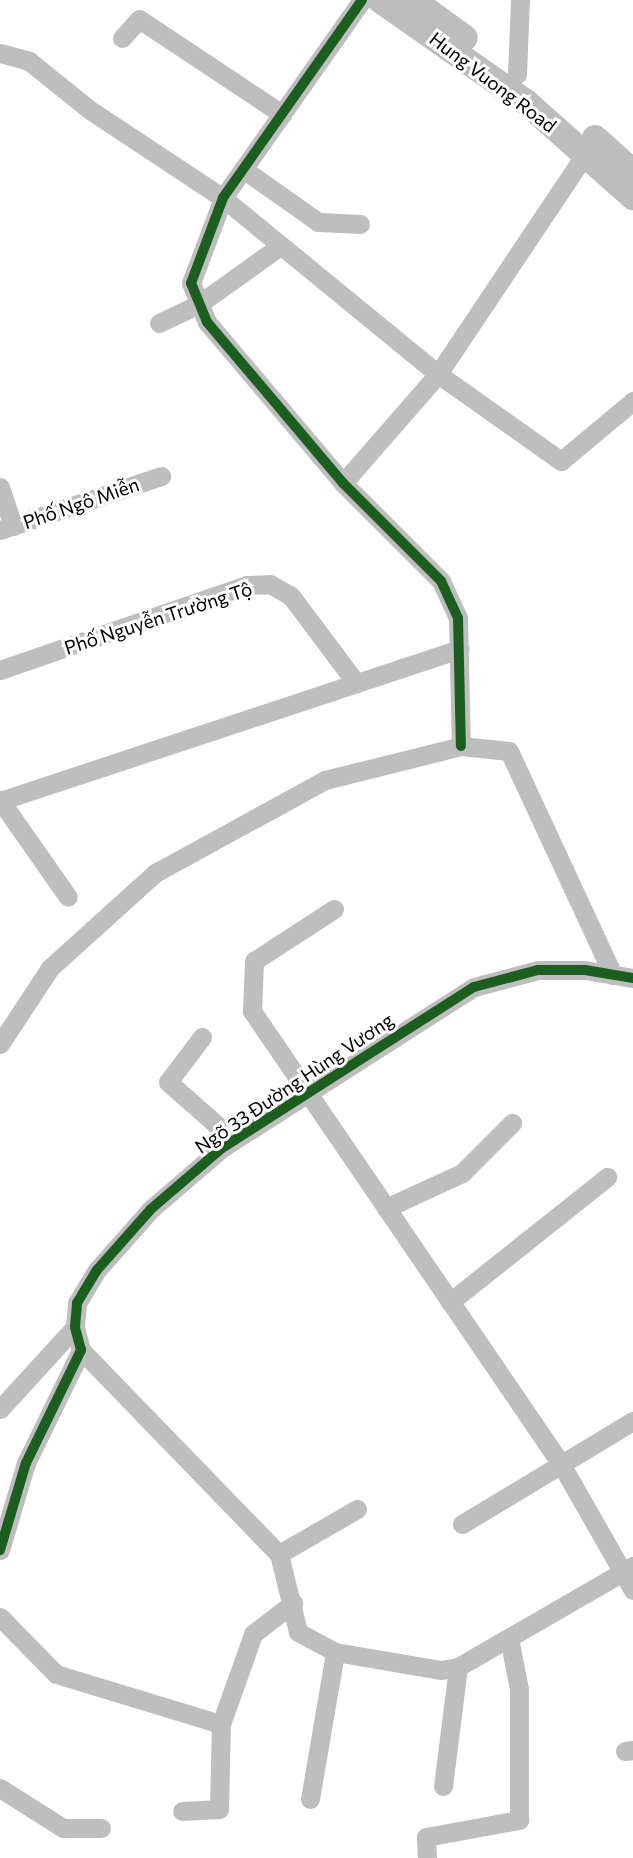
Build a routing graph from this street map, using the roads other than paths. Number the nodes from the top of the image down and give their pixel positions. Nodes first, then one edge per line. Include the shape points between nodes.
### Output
1 (362, 0) edge
2 (380, 0) edge
3 (413, 0) edge
4 (520, 0) edge
5 (122, 38) dead end
6 (0, 53) edge
7 (517, 75) junction
8 (282, 114) junction
9 (585, 154) junction
10 (243, 169) junction
11 (633, 172) edge
12 (633, 197) edge
13 (223, 198) junction
14 (360, 224) dead end
15 (281, 246) junction
16 (199, 304) junction
17 (159, 323) dead end
18 (438, 374) junction
19 (633, 401) edge
20 (161, 476) dead end
21 (343, 484) junction
22 (0, 486) edge
23 (7, 528) edge
24 (459, 649) junction
25 (0, 670) edge
26 (356, 683) junction
27 (461, 746) junction
28 (0, 801) edge
29 (68, 897) dead end
30 (334, 909) dead end
31 (613, 975) junction
32 (633, 978) edge
33 (3, 1030) edge
34 (202, 1037) dead end
35 (308, 1093) junction
36 (512, 1123) dead end
37 (234, 1140) junction
38 (607, 1177) dead end
39 (386, 1208) junction
40 (450, 1302) junction
41 (75, 1327) junction
42 (81, 1350) junction
43 (0, 1409) edge
44 (633, 1421) edge
45 (561, 1464) junction
46 (357, 1509) dead end
47 (462, 1524) dead end
48 (0, 1550) edge
49 (279, 1554) junction
50 (627, 1570) edge
51 (633, 1590) edge
52 (293, 1603) junction
53 (0, 1617) edge
54 (509, 1638) junction
55 (335, 1652) junction
56 (458, 1667) junction
57 (221, 1724) junction
58 (443, 1786) dead end
59 (0, 1788) edge
60 (310, 1799) dead end
61 (182, 1811) dead end
62 (100, 1828) dead end
63 (427, 1858) edge

1 - 8 street
2 - 9 main road, Hung Vuong Road via 527,103
3 - 7 main road, Hung Vuong Road
4 - 7 street
5 - 8 street via 139,19
6 - 13 street via 29,61
7 - 11 main road, Hung Vuong Road
8 - 10 street
9 - 12 main road, Hung Vuong Road
9 - 18 street
10 - 13 street
10 - 14 street via 318,222
13 - 15 street
13 - 16 street via 191,283
15 - 16 street
15 - 18 street
16 - 17 street
16 - 21 street via 206,322
18 - 19 street via 561,461
18 - 21 street
20 - 23 street, Phố Ngô Miễn
21 - 24 street via 441,581 458,618
22 - 23 street
24 - 26 street
24 - 27 street
25 - 26 street, Phố Nguyễn Trường Tộ via 247,585 270,584 291,596
26 - 28 street
27 - 31 street via 509,751
27 - 33 street via 324,780 155,873 50,968
28 - 29 street
30 - 35 street via 254,961 252,1011
31 - 32 street, Ngõ 33 Đường Hùng Vương
31 - 35 street, Ngõ 33 Đường Hùng Vương via 538,970 474,987
34 - 37 street via 168,1083
35 - 37 street, Ngõ 33 Đường Hùng Vương
35 - 39 street
36 - 39 street via 462,1173
37 - 41 street, Ngõ 33 Đường Hùng Vương via 151,1209 97,1270 77,1303
38 - 40 street
39 - 40 street
40 - 45 street
41 - 42 street, Ngõ 33 Đường Hùng Vương
41 - 43 street
42 - 48 street via 26,1463
42 - 49 street
44 - 45 street
45 - 47 street
45 - 50 street
46 - 49 street
49 - 52 street
50 - 51 street
50 - 54 street
52 - 55 street via 298,1632
52 - 57 street via 253,1634
53 - 57 street via 56,1674
54 - 56 street
54 - 63 street via 519,1689 519,1820 426,1837
55 - 56 street via 441,1670
55 - 60 street
56 - 58 street
57 - 61 street via 219,1809
59 - 62 street via 63,1828

